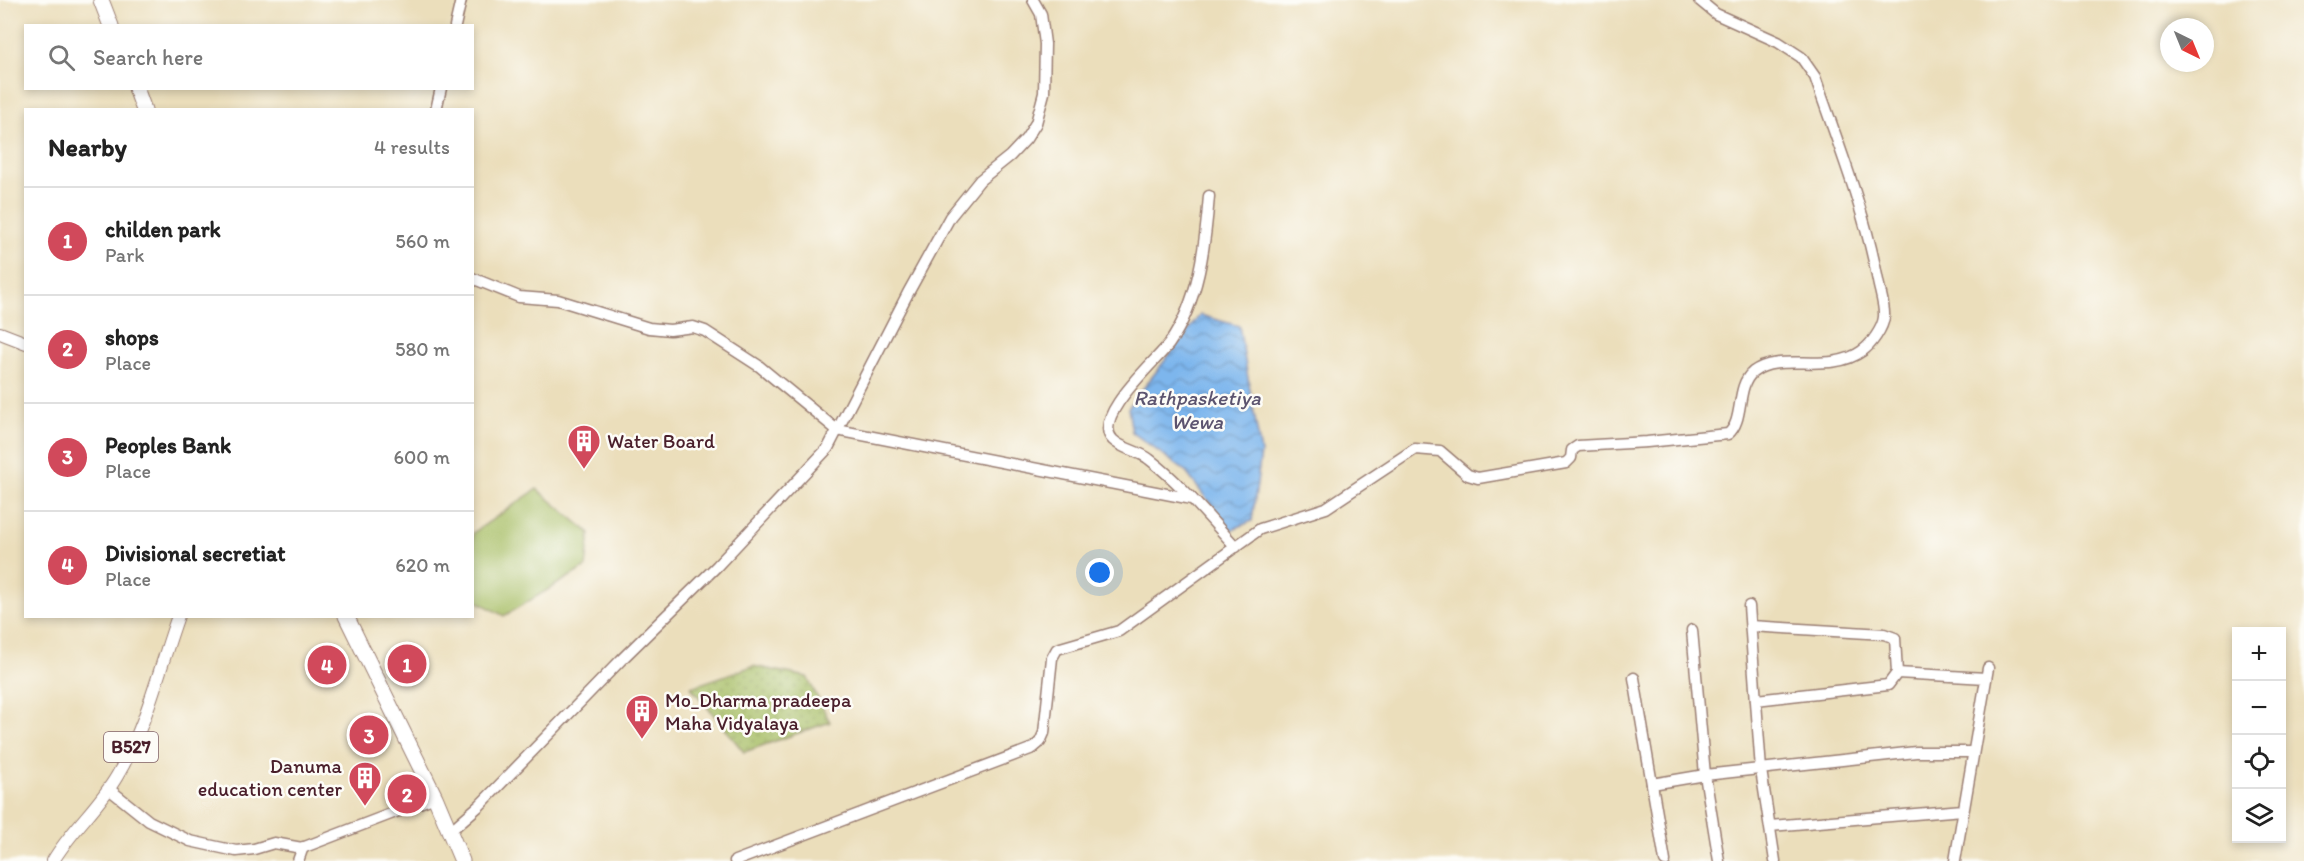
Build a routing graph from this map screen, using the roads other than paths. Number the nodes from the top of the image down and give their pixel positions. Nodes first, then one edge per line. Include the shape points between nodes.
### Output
1 (101, 0) edge
2 (461, 0) edge
3 (1033, 0) edge
4 (1699, 0) edge
5 (110, 24) edge
6 (455, 24) edge
7 (137, 90) edge
8 (441, 90) edge
9 (143, 108) edge
10 (436, 108) edge
11 (1209, 196) dead end
12 (474, 279) edge
13 (0, 333) edge
14 (24, 342) edge
15 (839, 429) junction
16 (1192, 499) junction
17 (1236, 547) junction
18 (1749, 606) dead end
19 (177, 618) edge
20 (347, 618) edge
21 (1750, 626) junction
22 (1692, 630) dead end
23 (1897, 673) junction
24 (1634, 678) dead end
25 (1756, 700) junction
26 (1972, 752) junction
27 (1761, 770) junction
28 (1705, 775) junction
29 (1652, 784) junction
30 (109, 789) junction
31 (435, 797) junction
32 (1963, 810) junction
33 (1770, 826) junction
34 (449, 832) junction
35 (303, 847) junction
36 (53, 861) edge
37 (298, 861) edge
38 (462, 861) edge
39 (735, 861) edge
40 (1665, 861) edge
41 (1719, 861) edge
42 (1775, 861) edge
43 (1955, 861) edge

1 - 5 highway
2 - 6 street
3 - 15 street via 1041,14 1045,44 1044,93 1036,123 1010,156 980,180 950,218
4 - 17 street via 1716,14 1786,46 1801,57 1815,77 1870,241 1884,318 1876,336 1862,351 1832,363 1762,365 1743,388 1734,429 1728,434 1578,446 1566,463 1478,478 1468,475 1440,451 1415,449 1326,508 1260,529
7 - 9 highway
8 - 10 street
11 - 16 street via 1204,250 1186,316 1168,345 1124,394 1108,423 1113,441 1147,457
12 - 15 street via 519,297 558,300 649,328 693,327 705,331 759,366
13 - 14 main road
15 - 16 street
15 - 34 street via 828,448 717,566
16 - 17 street
17 - 39 street via 1119,631 1057,649 1052,658 1044,733 1033,748
18 - 21 street
19 - 30 main road, B527 via 135,739
20 - 31 highway
21 - 23 street via 1884,634 1895,638
21 - 25 street
22 - 28 street
23 - 25 street via 1888,685
23 - 26 street via 1987,673
24 - 29 street
25 - 27 street
26 - 27 street via 1916,752
26 - 32 street
27 - 28 street
27 - 33 street
28 - 29 street
28 - 41 street
29 - 40 street
30 - 35 street via 150,821 190,841 236,851 274,843
30 - 36 main road, B527
31 - 34 highway
31 - 35 street
32 - 33 street
32 - 43 street
33 - 42 street
34 - 38 highway
35 - 37 street

